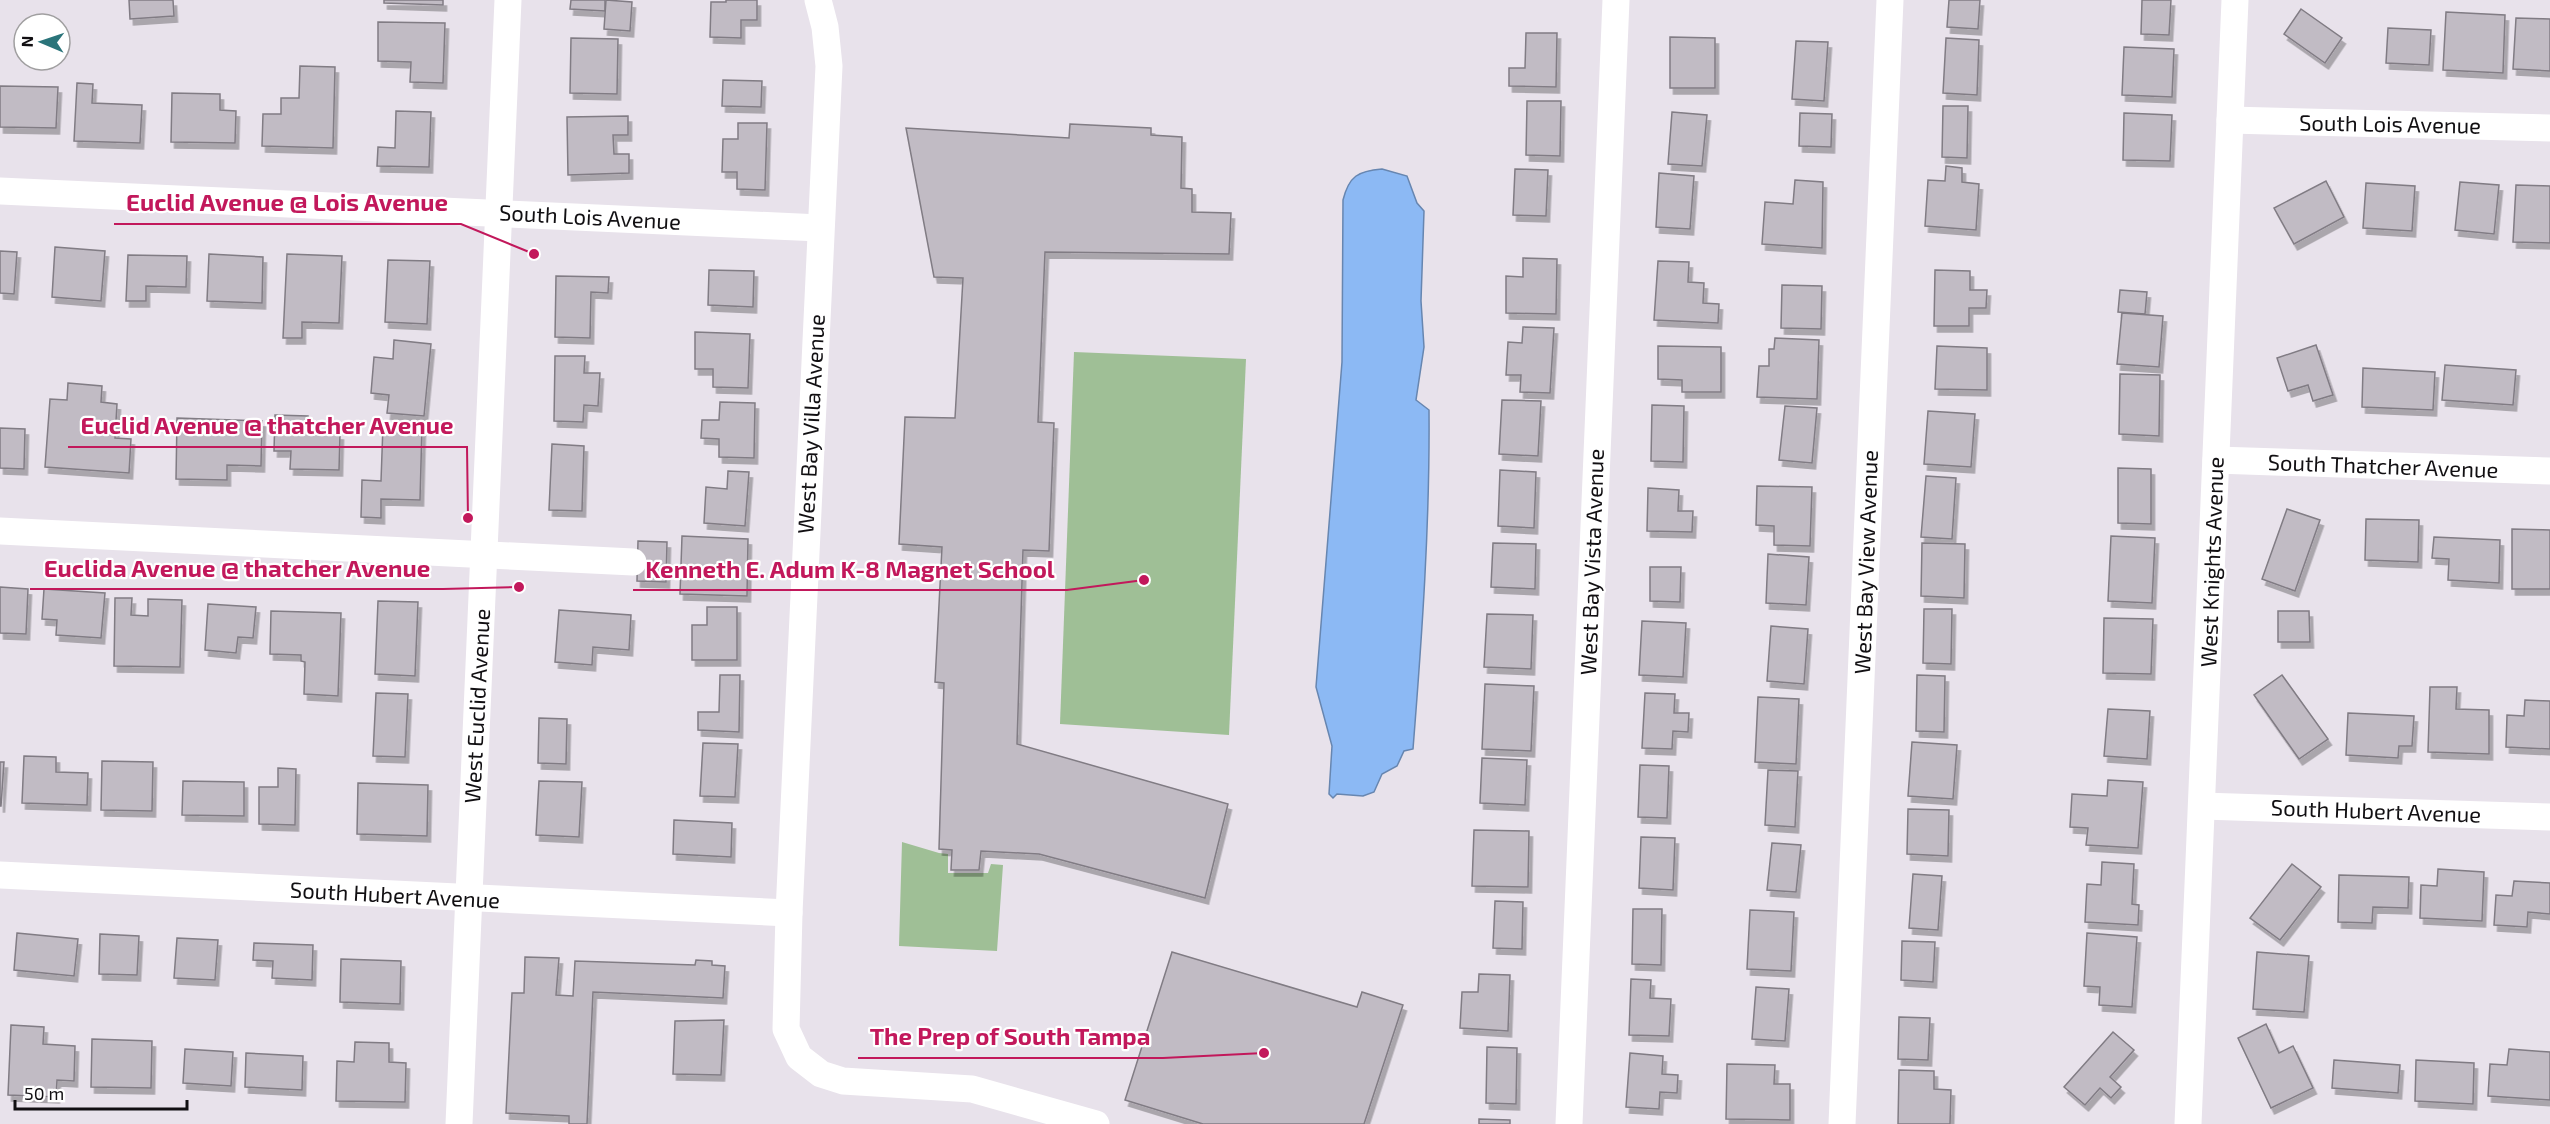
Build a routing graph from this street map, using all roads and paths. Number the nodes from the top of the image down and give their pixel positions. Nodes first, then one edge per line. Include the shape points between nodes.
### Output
1 (508, 0) edge
2 (818, 0) edge
3 (1616, 0) edge
4 (1890, 0) edge
5 (2235, 0) edge
6 (2230, 120) junction
7 (2550, 128) edge
8 (0, 191) edge
9 (499, 213) junction
10 (820, 228) junction
11 (2216, 460) junction
12 (2550, 471) edge
13 (0, 531) edge
14 (483, 556) junction
15 (633, 562) dead end
16 (2202, 806) junction
17 (2550, 817) edge
18 (0, 875) edge
19 (468, 899) junction
20 (789, 913) junction
21 (459, 1124) edge
22 (1096, 1124) edge
23 (1569, 1124) edge
24 (1842, 1124) edge
25 (2188, 1124) edge

1 - 9 street, West Euclid Avenue
2 - 10 street, West Bay Villa Avenue via 829,66
3 - 23 street, West Bay Vista Avenue
4 - 24 street, West Bay View Avenue
5 - 6 street, West Knights Avenue
6 - 7 street, South Lois Avenue
6 - 11 street, West Knights Avenue
8 - 9 street, South Lois Avenue
9 - 10 street, South Lois Avenue
9 - 14 street, West Euclid Avenue
10 - 20 street, West Bay Villa Avenue
11 - 12 street, South Thatcher Avenue
11 - 16 street, West Knights Avenue
13 - 14 street
14 - 15 street
14 - 19 street, West Euclid Avenue
16 - 17 street, South Hubert Avenue
16 - 25 street, West Knights Avenue
18 - 19 street, South Hubert Avenue
19 - 20 street, South Hubert Avenue
19 - 21 street, West Euclid Avenue
20 - 22 street, West Bay Villa Avenue via 786,1029 798,1057 821,1074 843,1081 972,1089

